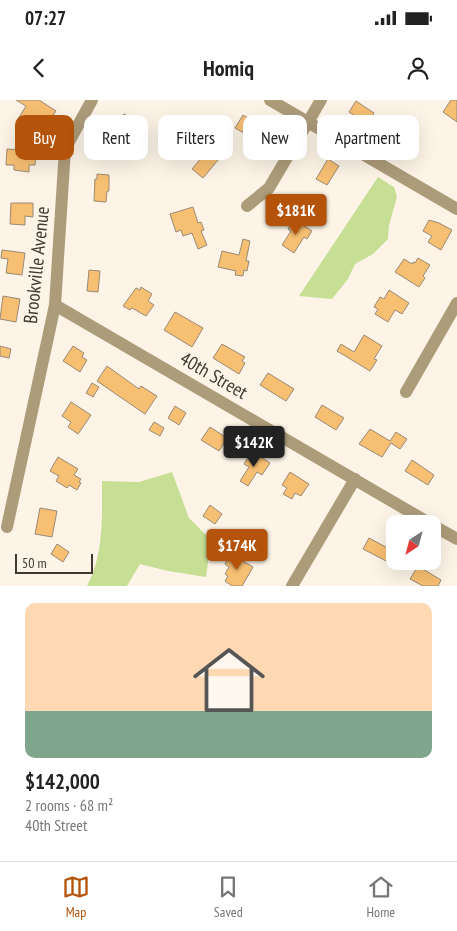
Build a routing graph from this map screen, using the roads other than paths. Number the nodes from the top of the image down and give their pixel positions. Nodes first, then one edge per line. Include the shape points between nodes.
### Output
1 (92, 100) edge
2 (270, 100) edge
3 (321, 100) edge
4 (308, 122) junction
5 (247, 206) dead end
6 (457, 209) edge
7 (457, 303) edge
8 (55, 304) junction
9 (406, 392) dead end
10 (355, 479) junction
11 (417, 515) edge
12 (7, 527) dead end
13 (441, 529) edge
14 (457, 539) edge
15 (292, 586) edge

1 - 8 street, Brookville Avenue via 65,149
2 - 4 street
3 - 4 street
4 - 5 street via 269,188
4 - 6 street
7 - 9 street
8 - 10 street, 40th Street
8 - 12 street, Brookville Avenue
10 - 11 street, 40th Street
10 - 15 street
13 - 14 street, 40th Street

